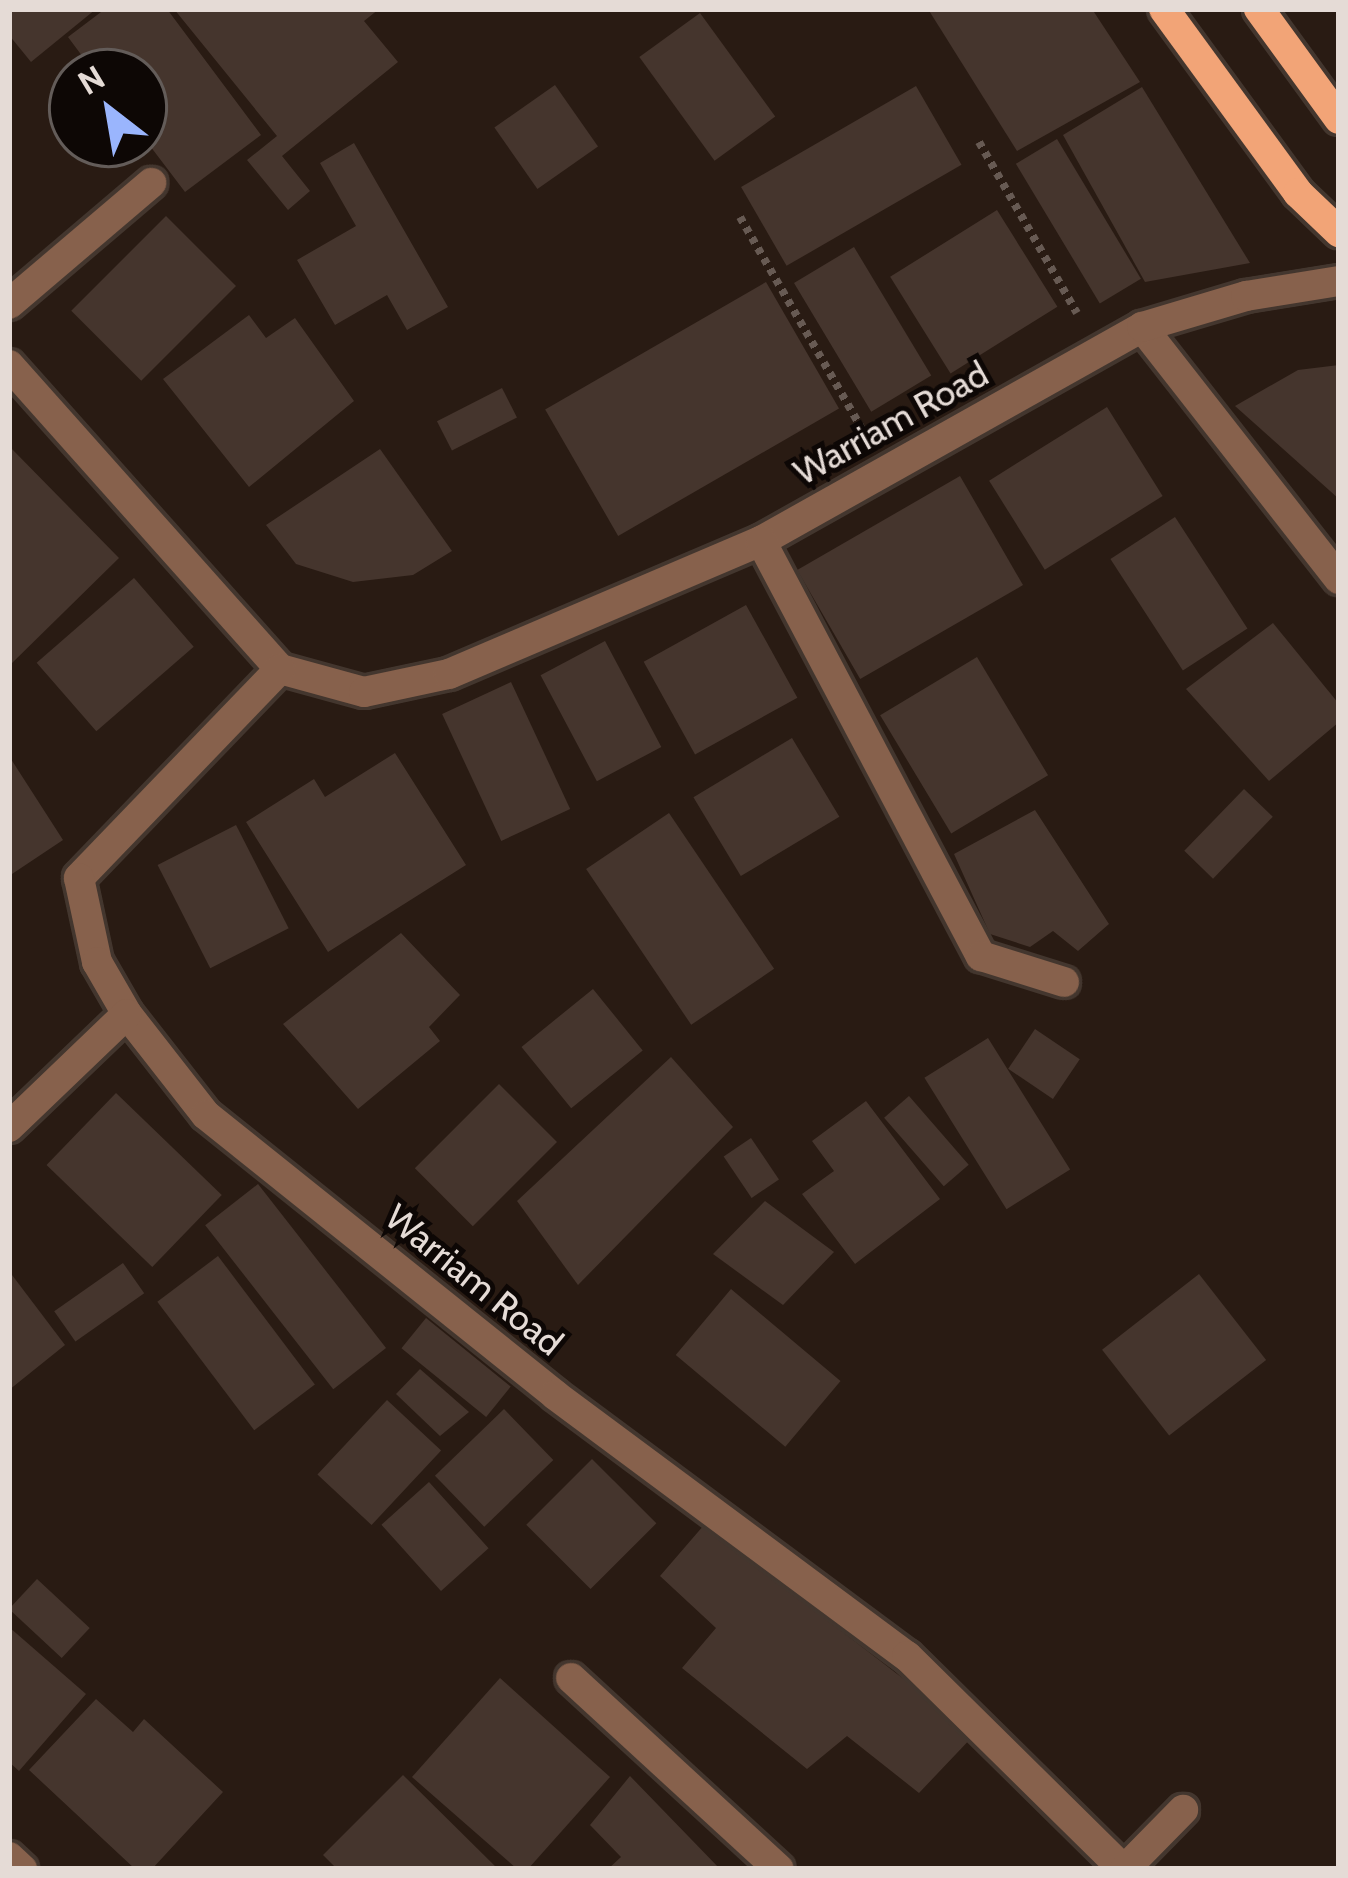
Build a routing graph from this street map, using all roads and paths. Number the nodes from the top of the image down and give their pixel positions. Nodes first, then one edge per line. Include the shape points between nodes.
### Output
1 (1164, 9) edge
2 (1259, 9) edge
3 (1339, 119) edge
4 (979, 142) dead end
5 (151, 183) dead end
6 (740, 217) dead end
7 (1339, 232) edge
8 (1339, 281) edge
9 (9, 304) edge
10 (1142, 327) junction
11 (1099, 350) junction
12 (9, 365) edge
13 (885, 471) junction
14 (761, 541) junction
15 (1339, 579) edge
16 (280, 669) junction
17 (1064, 982) dead end
18 (127, 1014) junction
19 (9, 1127) edge
20 (571, 1678) dead end
21 (1183, 1810) dead end
22 (9, 1857) edge
23 (22, 1869) edge
24 (779, 1869) edge
25 (1124, 1869) edge

1 - 7 main road via 1298,194
2 - 3 main road
4 - 11 path
5 - 9 street
6 - 13 path
8 - 10 street, Warriam Road via 1246,296
10 - 11 street, Warriam Road
10 - 15 street
11 - 13 street, Warriam Road
12 - 16 street
13 - 14 street, Warriam Road
14 - 16 street, Warriam Road via 449,674 364,692
14 - 17 street via 981,956
16 - 18 street, Warriam Road via 79,878 97,962
18 - 19 street
18 - 25 street, Warriam Road via 206,1115 555,1395 907,1656
20 - 24 street
21 - 25 street
22 - 23 street

